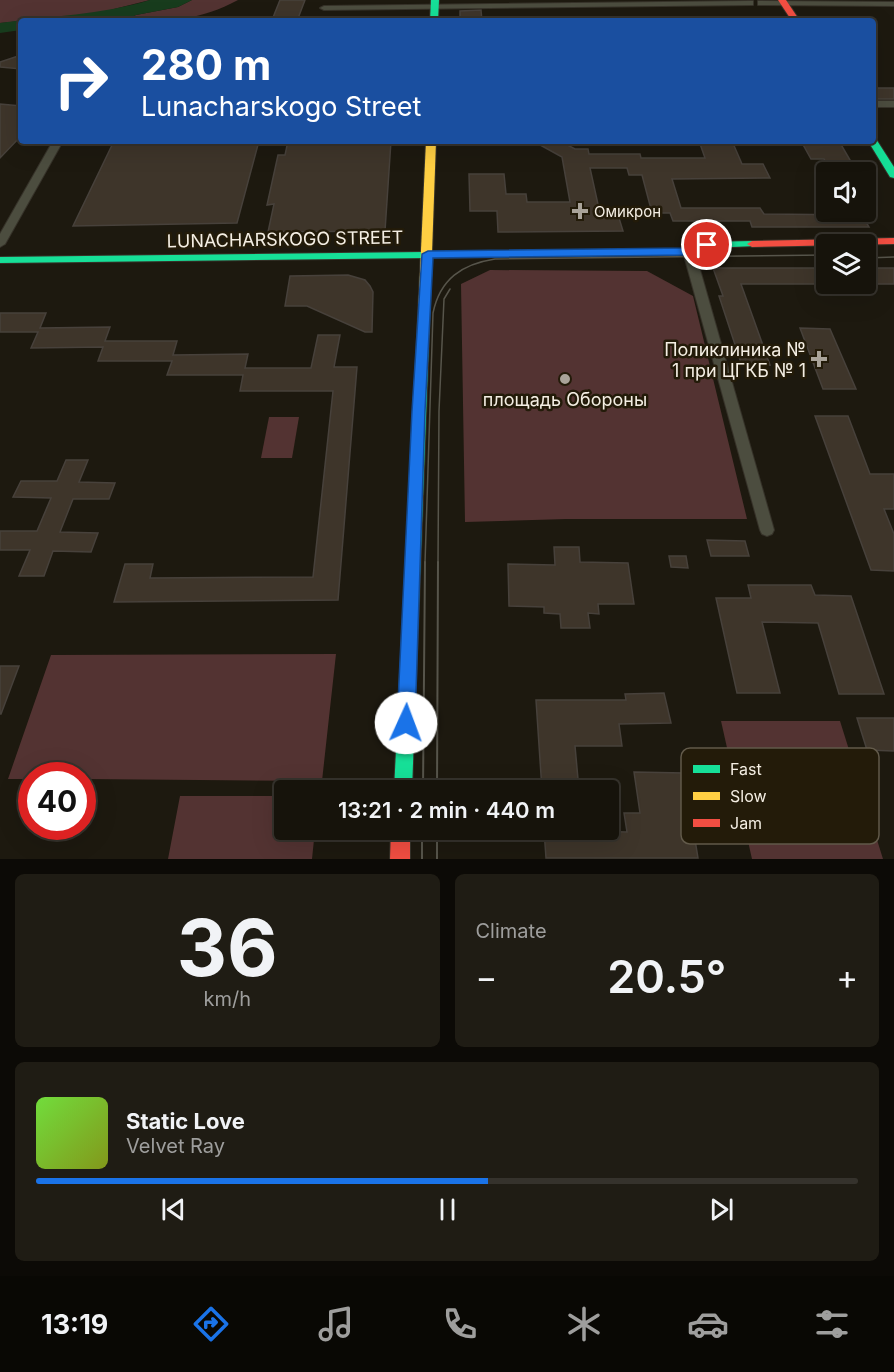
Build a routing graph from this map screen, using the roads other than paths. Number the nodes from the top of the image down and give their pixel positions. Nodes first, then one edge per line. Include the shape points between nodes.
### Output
1 (783, 2) edge
2 (750, 3) dead end
3 (761, 3) dead end
4 (894, 4) edge
5 (324, 9) dead end
6 (434, 9) edge
7 (794, 18) edge
8 (876, 104) edge
9 (894, 104) edge
10 (56, 144) edge
11 (431, 144) edge
12 (875, 144) edge
13 (894, 175) edge
14 (894, 241) edge
15 (0, 244) edge
16 (689, 252) junction
17 (428, 254) junction
18 (0, 260) edge
19 (766, 530) dead end
20 (403, 780) edge
21 (401, 840) edge
22 (400, 859) edge

1 - 3 street
1 - 4 street
1 - 7 street
2 - 6 street
5 - 6 street
8 - 9 street
10 - 15 street
11 - 17 street
12 - 13 street
14 - 16 street, LUNACHARSKOGO STREET via 707,245
16 - 17 street, LUNACHARSKOGO STREET
16 - 19 street
17 - 18 street, LUNACHARSKOGO STREET
17 - 20 street
21 - 22 street

